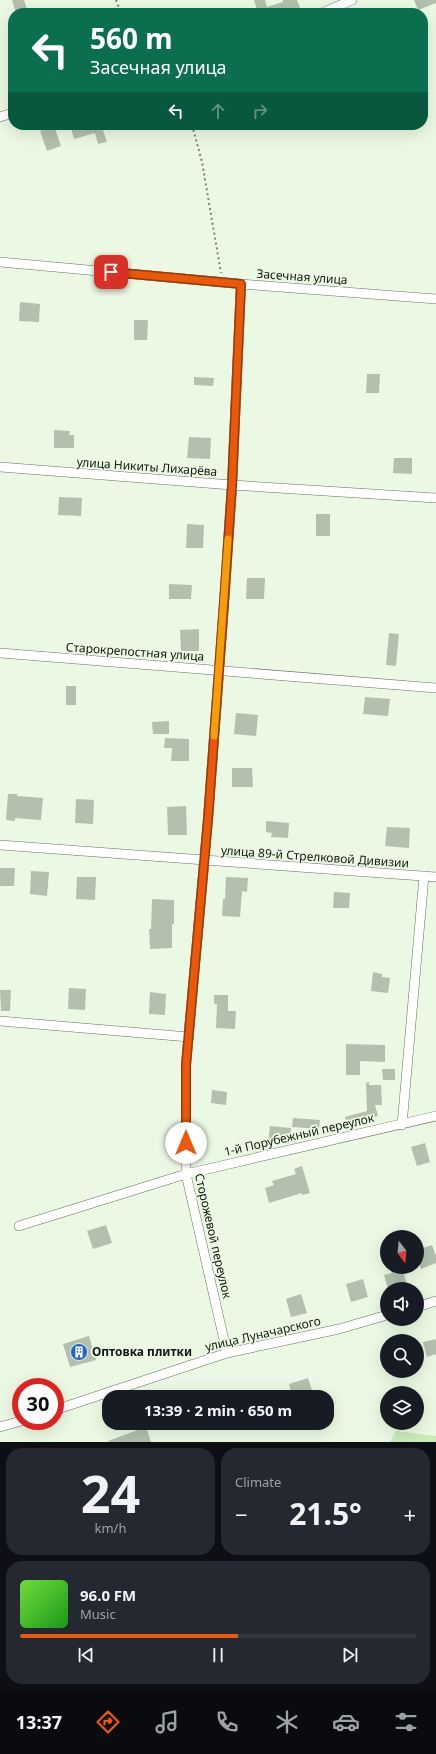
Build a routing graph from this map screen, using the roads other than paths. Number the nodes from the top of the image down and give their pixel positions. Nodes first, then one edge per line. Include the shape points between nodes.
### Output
1 (352, 0) edge
2 (334, 8) edge
3 (0, 262) edge
4 (241, 284) junction
5 (436, 299) edge
6 (0, 467) edge
7 (232, 485) junction
8 (436, 498) edge
9 (0, 653) edge
10 (219, 670) junction
11 (436, 688) edge
12 (0, 845) edge
13 (204, 861) junction
14 (424, 876) junction
15 (436, 877) edge
16 (0, 1021) edge
17 (189, 1036) junction
18 (436, 1116) edge
19 (402, 1125) junction
20 (186, 1174) junction
21 (19, 1226) dead end
22 (436, 1301) edge
23 (424, 1305) edge
24 (380, 1317) edge
25 (227, 1353) junction
26 (64, 1407) edge
27 (12, 1423) edge
28 (0, 1427) edge

1 - 2 street
3 - 4 street, Засечная улица
4 - 5 street, Засечная улица
4 - 7 street, Сторожевой переулок
6 - 7 street, улица Никиты Лихарёва
7 - 8 street, улица Никиты Лихарёва
7 - 10 street, Сторожевой переулок
9 - 10 street, Старокрепостная улица
10 - 11 street, Старокрепостная улица
10 - 13 street, Сторожевой переулок
12 - 13 street, улица 89-й Стрелковой Дивизии
13 - 14 street, улица 89-й Стрелковой Дивизии
13 - 17 street, Сторожевой переулок
14 - 15 street, улица 89-й Стрелковой Дивизии
14 - 19 street
16 - 17 street
17 - 20 street, Сторожевой переулок via 186,1065
18 - 19 street, 1-й Порубежный переулок
19 - 20 street, 1-й Порубежный переулок
20 - 21 street, 1-й Порубежный переулок
20 - 25 street, Сторожевой переулок
22 - 23 street
24 - 25 street, улица Луначарского via 339,1329
25 - 26 street, улица Луначарского
27 - 28 street

